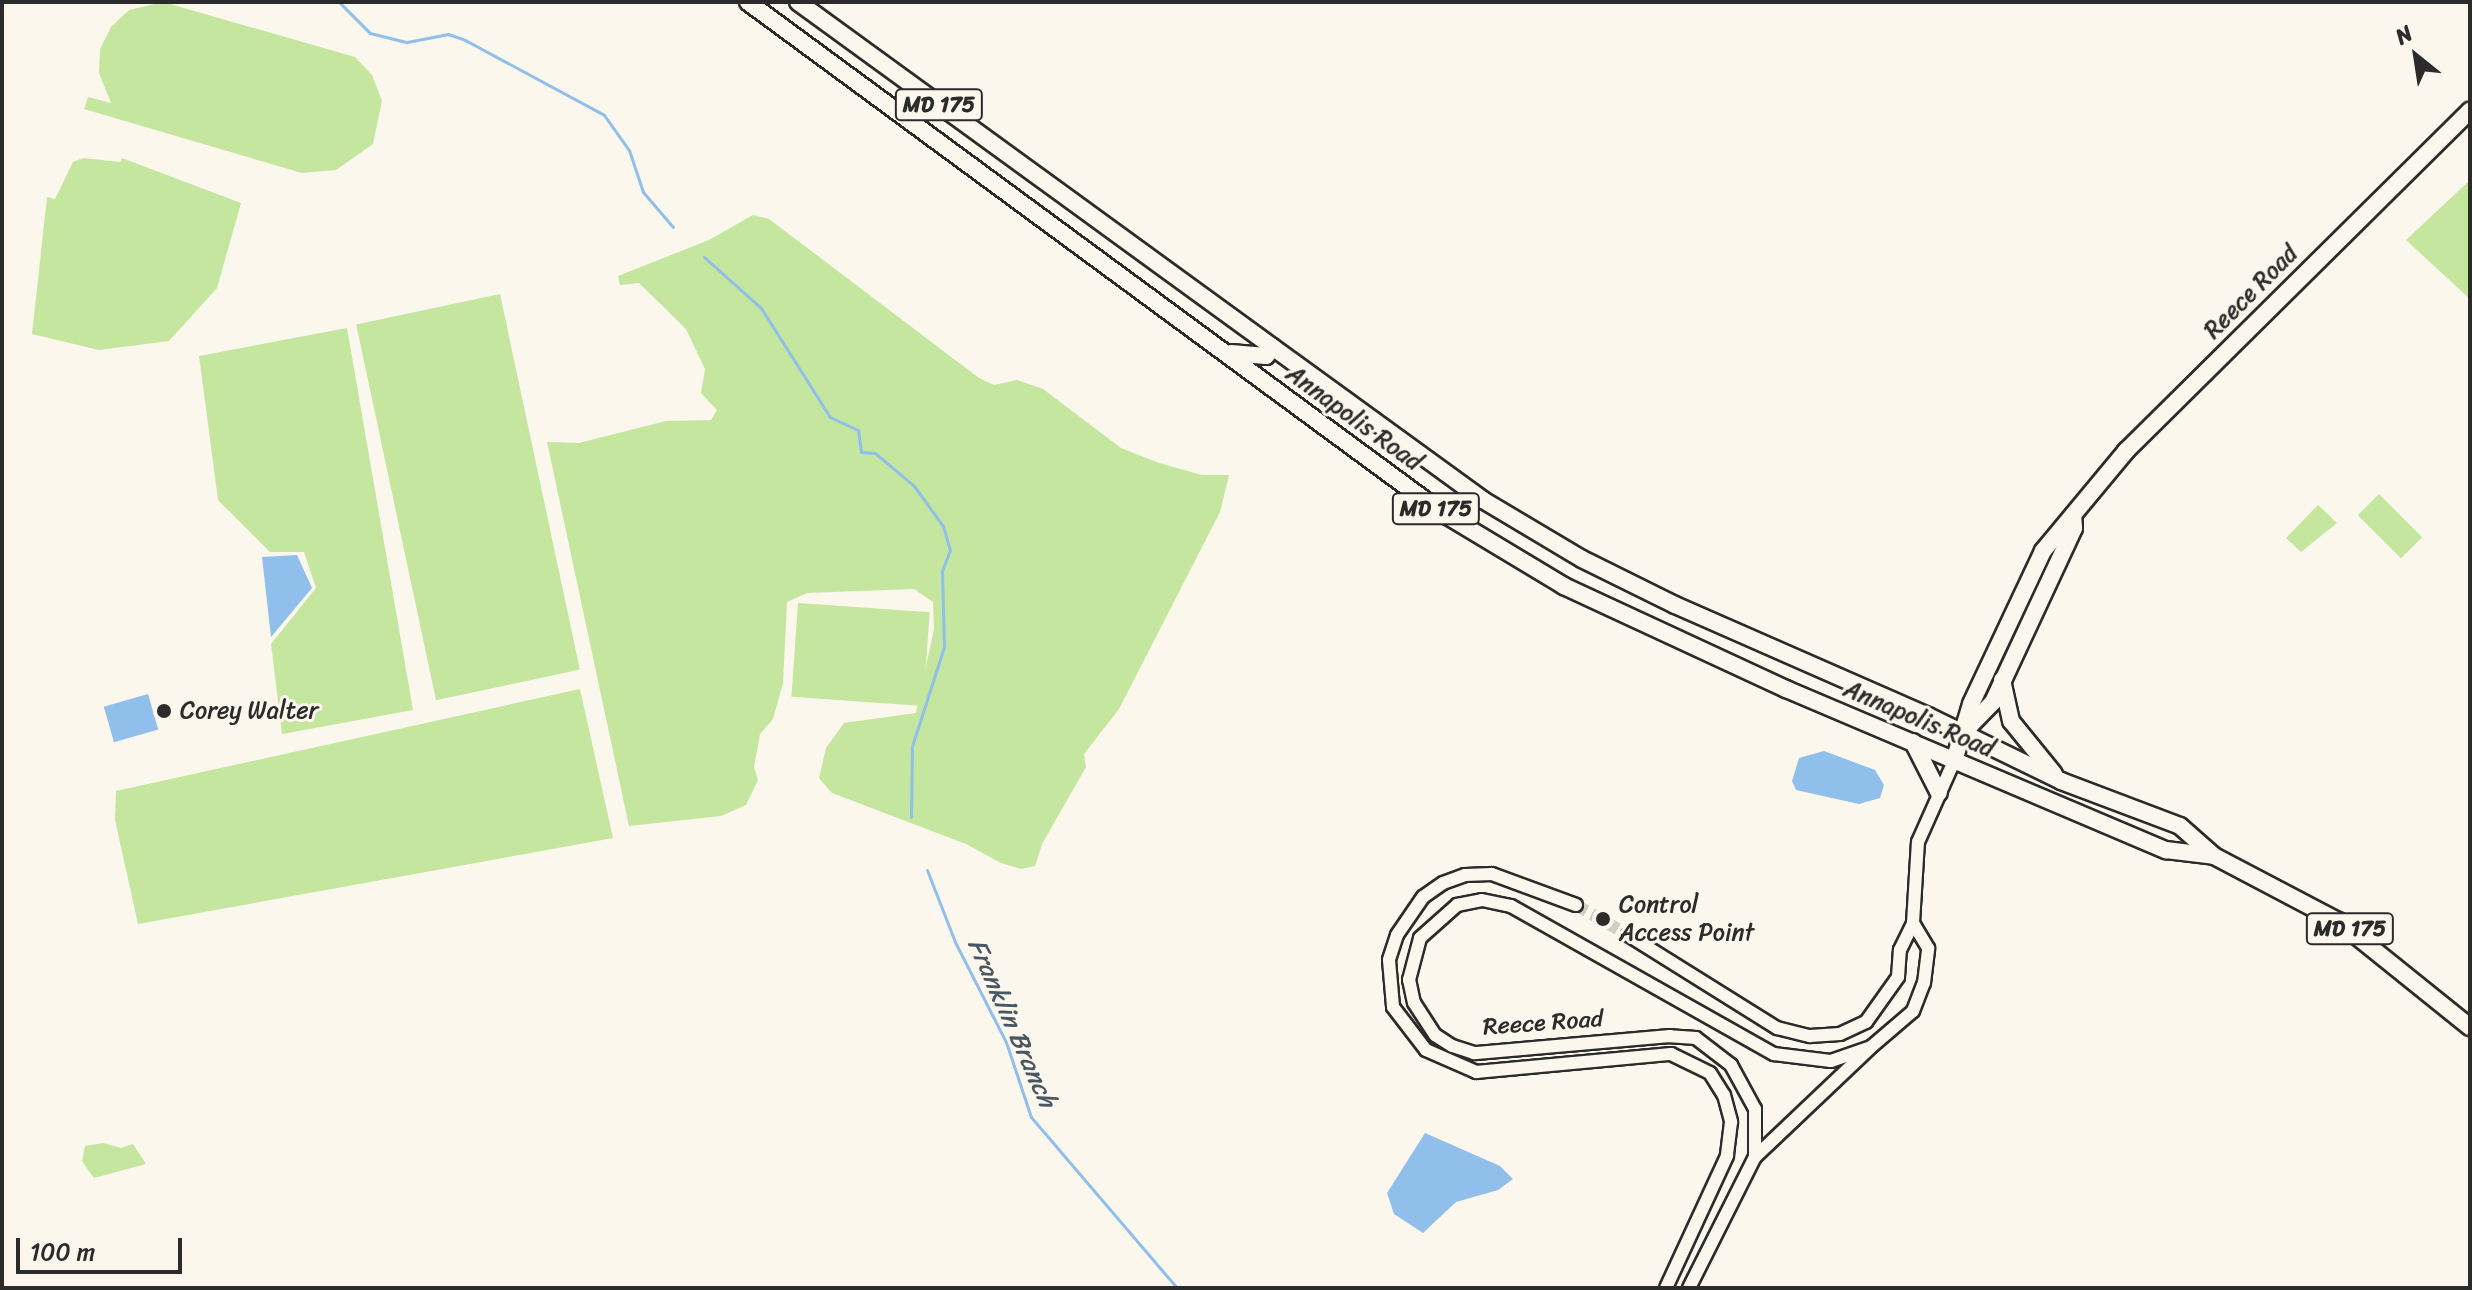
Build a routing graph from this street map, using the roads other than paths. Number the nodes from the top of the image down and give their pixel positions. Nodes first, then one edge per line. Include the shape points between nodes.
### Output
1 (748, 2) edge
2 (798, 2) edge
3 (2470, 111) edge
4 (1273, 347) junction
5 (1222, 351) junction
6 (2073, 513) junction
7 (2002, 680) junction
8 (1961, 734) junction
9 (1913, 742) junction
10 (1954, 761) junction
11 (2061, 781) junction
12 (1939, 793) junction
13 (2214, 856) junction
14 (1576, 905) tunnel mouth
15 (1913, 923) junction
16 (1628, 935) tunnel mouth
17 (2470, 1027) edge
18 (1871, 1047) junction
19 (1755, 1157) junction
20 (1666, 1288) edge
21 (1689, 1288) edge

1 - 5 main road, Annapolis Road / MD 175
2 - 4 main road, Annapolis Road / MD 175
3 - 6 main road, Reece Road via 2126,451
4 - 5 main road via 1266,356 1249,358
4 - 8 main road, Annapolis Road / MD 175 via 1394,439 1582,559
5 - 9 main road, Annapolis Road / MD 175 via 1441,512 1564,586
6 - 7 main road, Reece Road via 2074,528
6 - 8 main road, Reece Road via 2043,551
7 - 8 main road, Reece Road via 1987,713
7 - 11 main road via 2011,721
8 - 10 main road, Reece Road
8 - 11 main road, Annapolis Road / MD 175
9 - 10 main road, Annapolis Road / MD 175
9 - 12 main road
10 - 12 street, Reece Road
10 - 13 main road, Annapolis Road / MD 175 via 2166,850
11 - 13 main road, Annapolis Road / MD 175 via 2180,826
12 - 15 street, Reece Road via 1918,842
13 - 17 main road, Annapolis Road / MD 175 via 2338,921
14 - 20 street, Reece Road via 1492,874 1443,883 1423,897 1397,935 1389,960 1393,1007 1426,1050 1476,1072 1671,1054 1710,1073 1724,1095 1731,1122 1727,1156
15 - 16 street, Reece Road via 1886,1001 1866,1022 1840,1034 1810,1036 1777,1028
15 - 18 street, Reece Road via 1928,948 1924,983 1913,1011
18 - 19 street, Reece Road
18 - 19 street, Reece Road via 1831,1061 1774,1054 1511,906 1482,900 1457,905 1420,938 1409,980 1414,1003 1435,1035 1474,1053 1696,1038 1713,1047 1745,1084 1755,1109
19 - 21 street, Reece Road

